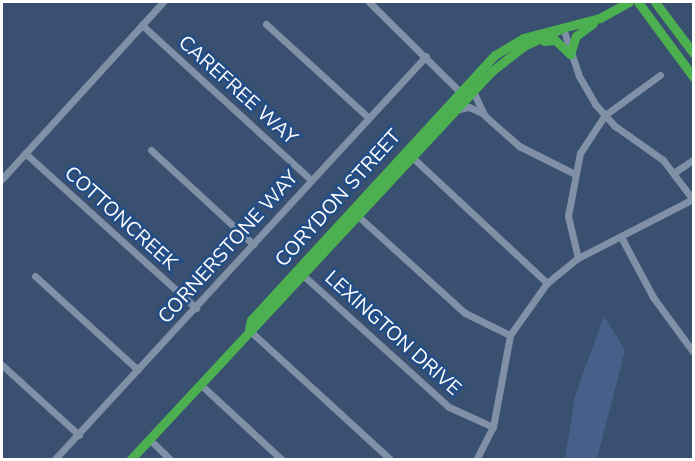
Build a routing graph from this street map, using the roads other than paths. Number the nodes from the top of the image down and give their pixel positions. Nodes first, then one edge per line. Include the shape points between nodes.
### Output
1 (163, 2) edge
2 (369, 2) edge
3 (628, 2) edge
4 (638, 2) edge
5 (655, 2) edge
6 (600, 18) junction
7 (266, 24) dead end
8 (142, 25) junction
9 (563, 28) junction
10 (524, 46) junction
11 (570, 54) junction
12 (693, 54) edge
13 (426, 56) junction
14 (660, 75) dead end
15 (693, 78) edge
16 (474, 90) junction
17 (459, 91) junction
18 (457, 110) junction
19 (484, 115) junction
20 (605, 115) junction
21 (369, 118) junction
22 (440, 127) junction
23 (151, 150) dead end
24 (25, 153) junction
25 (413, 158) junction
26 (693, 159) edge
27 (573, 172) junction
28 (675, 172) junction
29 (2, 179) edge
30 (311, 180) junction
31 (693, 200) edge
32 (359, 218) junction
33 (621, 237) junction
34 (253, 244) junction
35 (578, 258) junction
36 (35, 276) dead end
37 (305, 277) junction
38 (547, 283) junction
39 (196, 308) junction
40 (249, 330) junction
41 (510, 335) junction
42 (693, 353) edge
43 (2, 365) edge
44 (138, 370) junction
45 (200, 384) junction
46 (493, 427) junction
47 (79, 435) junction
48 (149, 439) junction
49 (54, 459) edge
50 (130, 459) edge
51 (171, 459) edge
52 (282, 459) edge
53 (391, 459) edge
54 (476, 459) edge

1 - 8 street
2 - 13 street
3 - 6 main road, CORYDON STREET
4 - 15 main road
5 - 12 main road
6 - 9 main road, CORYDON STREET
6 - 11 main road via 576,36
7 - 21 street
8 - 24 street
8 - 30 street, CAREFREE WAY
9 - 10 main road, CORYDON STREET
9 - 11 street
9 - 17 main road, CORYDON STREET via 548,28 506,48
10 - 11 main road via 555,40
10 - 16 main road, CORYDON STREET
11 - 20 street via 587,93
13 - 17 street
13 - 21 street, CORNERSTONE WAY
14 - 20 street
16 - 17 street
16 - 18 main road, CORYDON STREET
16 - 19 street
17 - 22 street, CORYDON STREET
17 - 40 main road, CORYDON STREET via 251,320
18 - 19 street via 469,107
18 - 22 main road, CORYDON STREET
19 - 27 street via 534,156
20 - 27 street via 588,137
20 - 28 street
21 - 30 street, CORNERSTONE WAY
22 - 25 main road, CORYDON STREET
23 - 34 street
24 - 29 street
24 - 39 street, COTTONCREEK
25 - 32 main road, CORYDON STREET
25 - 38 street
26 - 28 street
27 - 35 street via 568,216
28 - 31 street
30 - 34 street, CORNERSTONE WAY
31 - 33 street
32 - 37 main road, CORYDON STREET
32 - 41 street via 465,313
33 - 35 street
33 - 42 street via 653,297
34 - 39 street, CORNERSTONE WAY
35 - 38 street
36 - 44 street
37 - 40 main road, CORYDON STREET via 259,326
37 - 46 street, LEXINGTON DRIVE via 449,407
38 - 41 street
39 - 44 street, CORNERSTONE WAY
40 - 45 main road, CORYDON STREET
40 - 53 street
41 - 46 street
43 - 47 street
44 - 47 street, CORNERSTONE WAY
45 - 48 main road, CORYDON STREET
45 - 52 street
46 - 54 street
47 - 49 street, CORNERSTONE WAY
48 - 50 main road, CORYDON STREET
48 - 51 street

